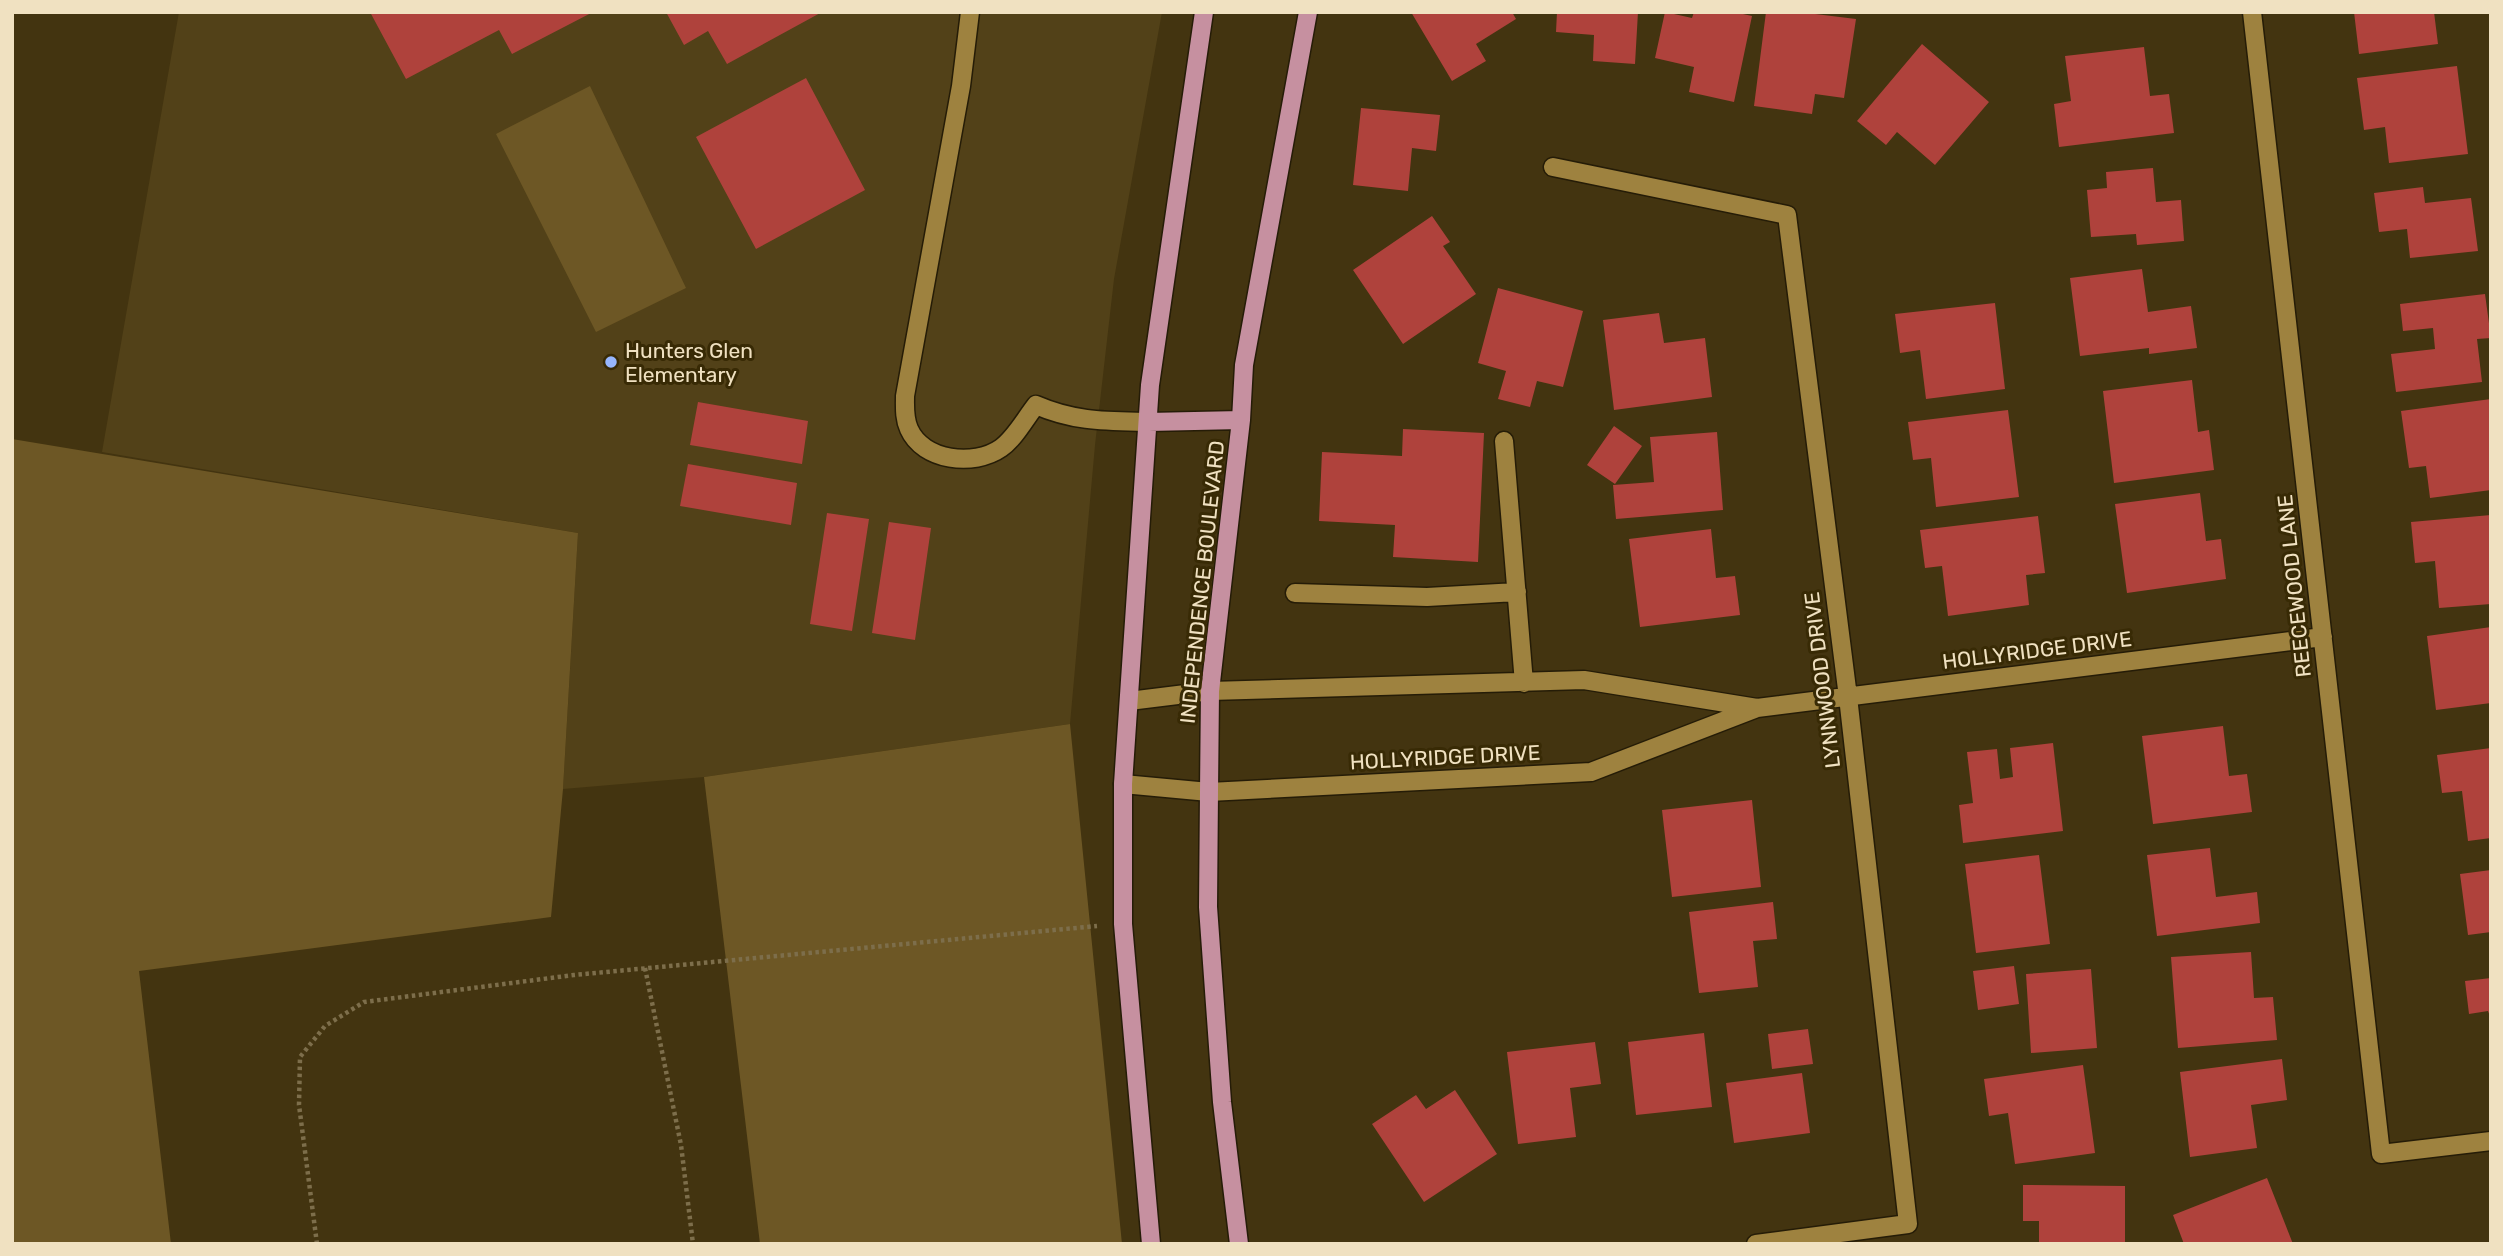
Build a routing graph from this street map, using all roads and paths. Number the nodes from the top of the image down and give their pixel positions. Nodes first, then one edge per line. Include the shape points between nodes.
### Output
1 (970, 12) edge
2 (1204, 12) edge
3 (1308, 12) edge
4 (2252, 12) edge
5 (1553, 167) dead end
6 (1241, 420) junction
7 (1148, 422) junction
8 (1504, 441) dead end
9 (1517, 592) junction
10 (1295, 593) dead end
11 (2323, 637) junction
12 (1524, 683) junction
13 (1210, 691) junction
14 (1848, 697) junction
15 (1129, 701) junction
16 (1757, 708) junction
17 (1123, 784) junction
18 (1209, 792) junction
19 (1123, 924) junction
20 (645, 968) junction
21 (2491, 1141) edge
22 (317, 1244) edge
23 (693, 1244) edge
24 (1152, 1244) edge
25 (1239, 1244) edge
26 (1756, 1244) edge

1 - 7 street via 905,396 909,430 934,454 954,459 1001,448 1036,405 1093,421
2 - 7 main road
3 - 6 main road, INDEPENDENCE BOULEVARD via 1244,365
4 - 11 street, REECEWOOD LANE
5 - 14 street, LYNNWOOD DRIVE via 1787,215
6 - 7 main road
6 - 13 main road, INDEPENDENCE BOULEVARD
7 - 15 main road
8 - 9 street
9 - 10 street via 1427,597
9 - 12 street
11 - 14 street, HOLLYRIDGE DRIVE
11 - 21 street, REECEWOOD LANE via 2381,1154
12 - 13 street, HOLLYRIDGE DRIVE
12 - 16 street, HOLLYRIDGE DRIVE via 1584,680
13 - 15 street, HOLLYRIDGE DRIVE
13 - 18 main road, INDEPENDENCE BOULEVARD
14 - 16 street, HOLLYRIDGE DRIVE
14 - 26 street, LYNNWOOD DRIVE via 1909,1224
15 - 17 main road
16 - 18 street, HOLLYRIDGE DRIVE via 1591,772
17 - 18 street, HOLLYRIDGE DRIVE
17 - 19 main road
18 - 25 main road, INDEPENDENCE BOULEVARD via 1208,907 1222,1102
19 - 20 path
19 - 24 main road
20 - 22 path via 364,1002 324,1026 300,1057 299,1105
20 - 23 path via 681,1145

